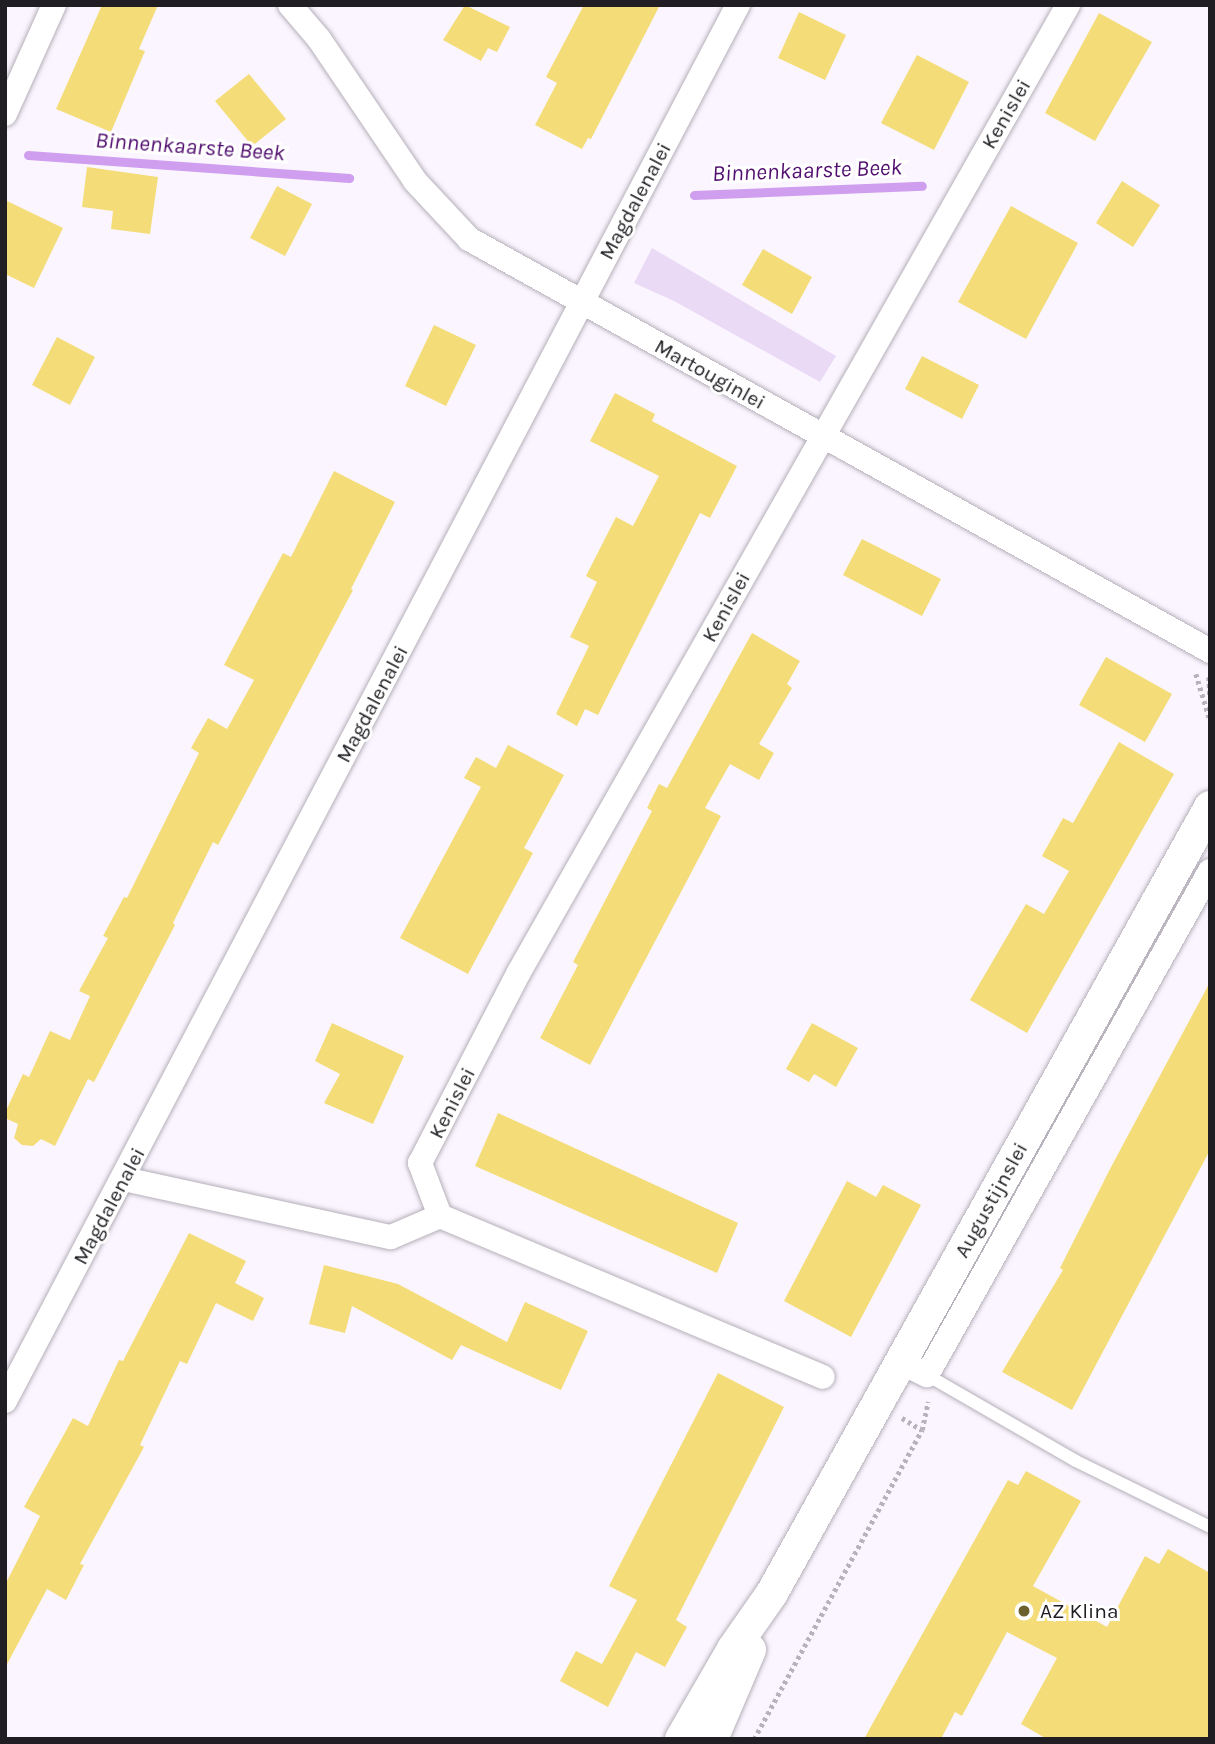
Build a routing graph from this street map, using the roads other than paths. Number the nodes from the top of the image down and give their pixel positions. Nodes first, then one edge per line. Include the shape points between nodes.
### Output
1 (54, 5) edge
2 (290, 5) edge
3 (738, 5) edge
4 (1068, 5) edge
5 (5, 114) edge
6 (582, 303) junction
7 (822, 437) junction
8 (1209, 658) edge
9 (1210, 807) edge
10 (1210, 871) edge
11 (124, 1179) junction
12 (440, 1216) junction
13 (914, 1369) junction
14 (823, 1377) dead end
15 (5, 1401) edge
16 (1210, 1527) edge
17 (772, 1593) junction
18 (681, 1739) edge
19 (712, 1739) edge

1 - 5 street
2 - 6 street, Martouginlei via 319,38 415,181 469,239
3 - 6 street, Magdalenalei
4 - 7 street, Kenislei
6 - 7 street, Martouginlei
6 - 11 street, Magdalenalei
7 - 8 street, Martouginlei
7 - 12 street, Kenislei via 519,972 420,1163
9 - 13 street, Augustijnslei
10 - 13 street, Augustijnslei
11 - 12 street via 391,1237
11 - 15 street, Magdalenalei
12 - 14 street
13 - 16 lane via 1076,1461
13 - 17 street, Augustijnslei
17 - 18 street, Augustijnslei
17 - 19 street, Augustijnslei

